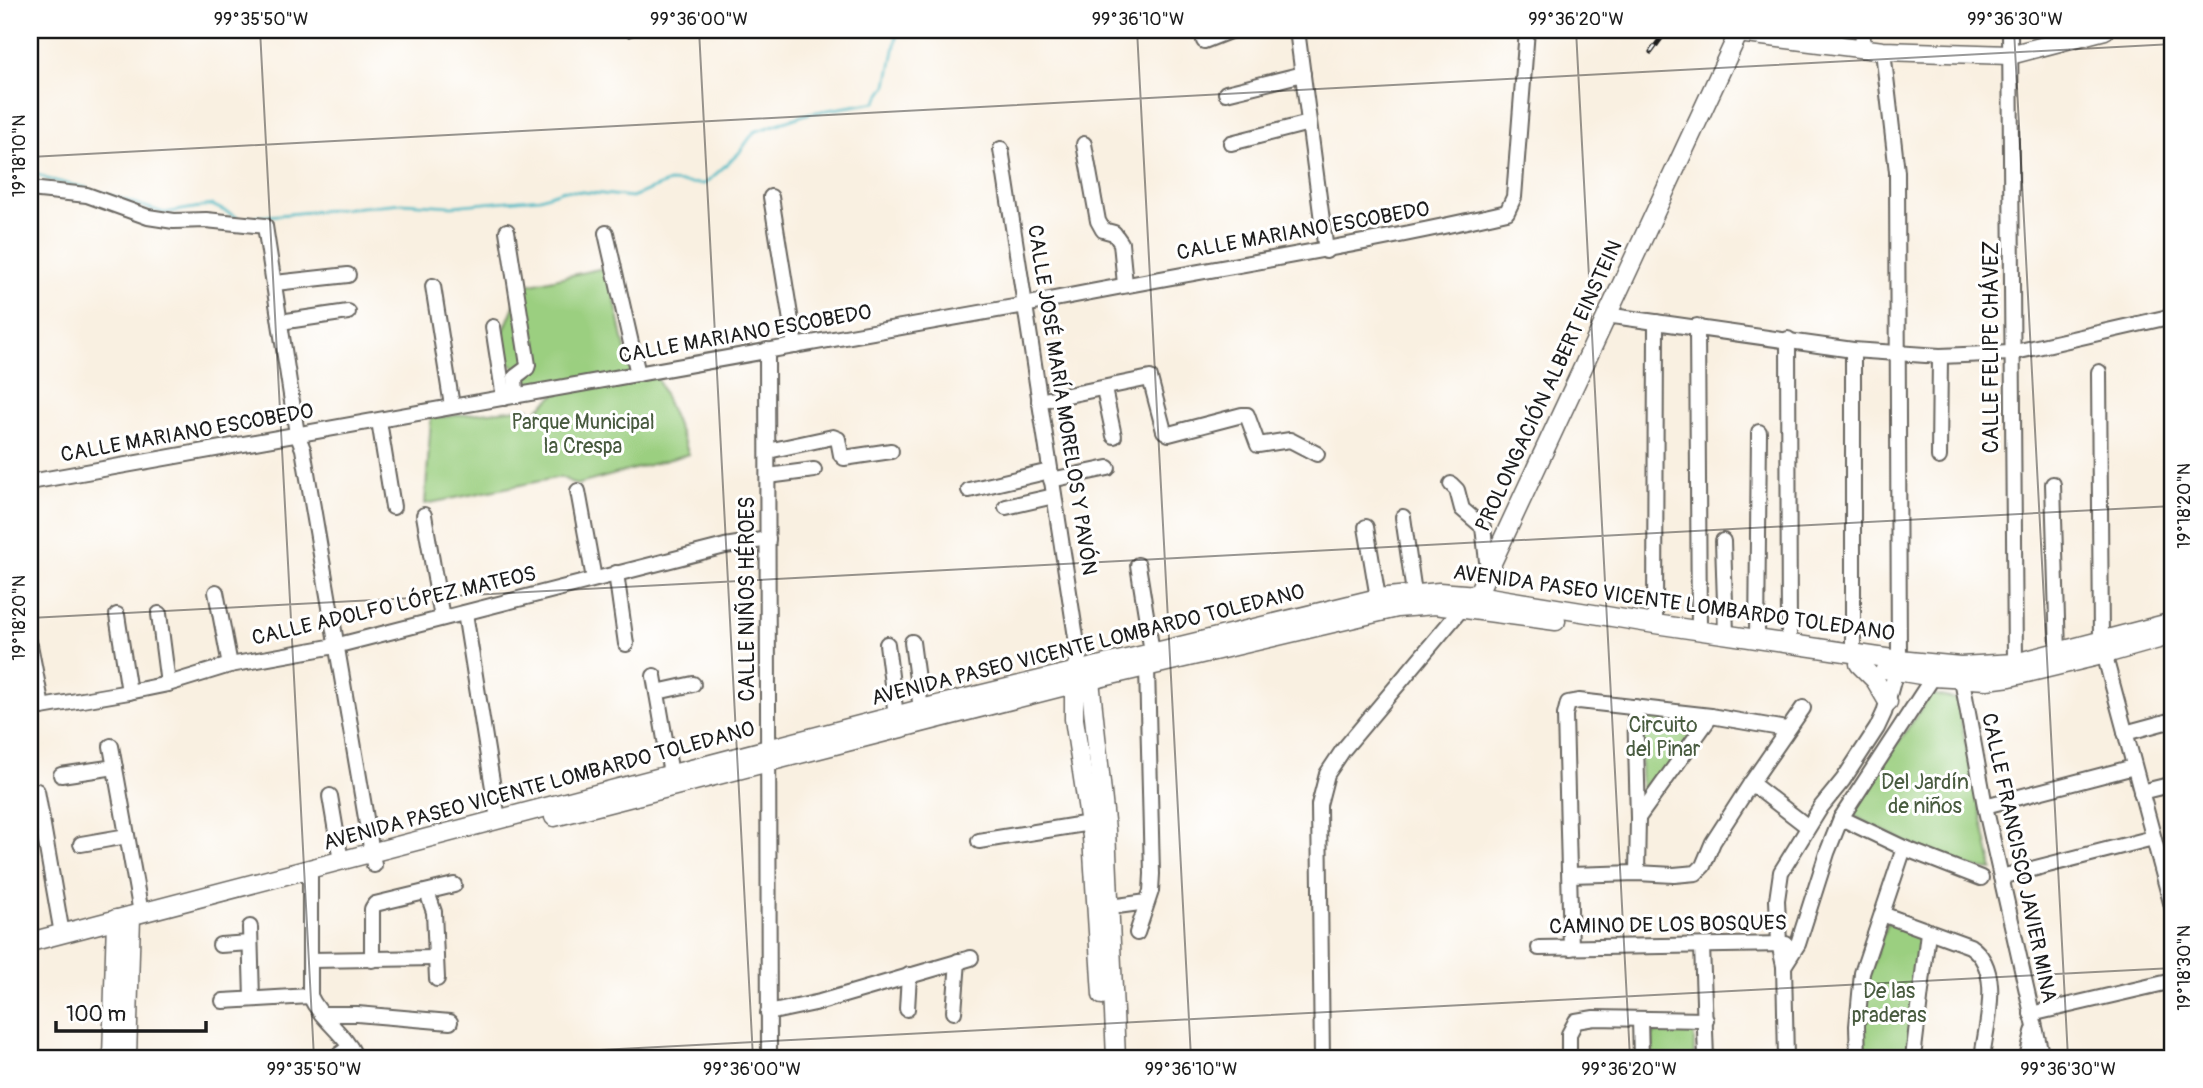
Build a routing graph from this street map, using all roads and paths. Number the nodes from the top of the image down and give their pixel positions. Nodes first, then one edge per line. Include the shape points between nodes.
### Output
1 (1232, 30) edge
2 (1297, 30) edge
3 (1527, 30) edge
4 (1863, 30) edge
5 (2010, 30) edge
6 (2105, 30) edge
7 (1739, 31) edge
8 (2054, 37) edge
9 (1835, 38) edge
10 (1204, 41) dead end
11 (1862, 49) junction
12 (1883, 51) junction
13 (2010, 55) junction
14 (1303, 74) junction
15 (1226, 93) dead end
16 (1309, 123) junction
17 (1231, 143) dead end
18 (1084, 144) dead end
19 (1001, 149) dead end
20 (30, 189) edge
21 (771, 197) dead end
22 (507, 231) dead end
23 (606, 233) dead end
24 (1326, 251) junction
25 (348, 275) dead end
26 (275, 282) junction
27 (1125, 284) junction
28 (433, 286) dead end
29 (1025, 305) junction
30 (348, 312) dead end
31 (1606, 315) junction
32 (2173, 316) edge
33 (280, 322) junction
34 (1656, 322) junction
35 (1697, 326) junction
36 (493, 327) dead end
37 (1788, 339) junction
38 (795, 345) junction
39 (767, 350) junction
40 (1853, 350) junction
41 (2011, 353) junction
42 (1899, 354) junction
43 (1940, 356) junction
44 (2099, 372) dead end
45 (638, 374) junction
46 (1104, 389) junction
47 (510, 397) junction
48 (1039, 401) junction
49 (452, 406) junction
50 (379, 421) junction
51 (1759, 432) dead end
52 (296, 434) junction
53 (1114, 436) dead end
54 (768, 451) junction
55 (891, 451) dead end
56 (1317, 454) dead end
57 (1939, 457) dead end
58 (1108, 468) dead end
59 (814, 470) dead end
60 (1051, 475) junction
61 (768, 477) junction
62 (30, 482) edge
63 (1451, 484) dead end
64 (2053, 484) dead end
65 (969, 489) dead end
66 (578, 491) dead end
67 (1054, 496) junction
68 (1006, 506) dead end
69 (394, 507) dead end
70 (424, 515) dead end
71 (1403, 517) dead end
72 (1366, 527) dead end
73 (768, 539) junction
74 (1723, 541) dead end
75 (1138, 565) dead end
76 (1488, 570) junction
77 (616, 573) junction
78 (594, 579) junction
79 (216, 592) dead end
80 (1414, 593) junction
81 (1477, 595) junction
82 (1378, 598) junction
83 (1463, 607) junction
84 (465, 613) junction
85 (159, 614) dead end
86 (117, 615) dead end
87 (442, 618) junction
88 (2173, 622) edge
89 (1655, 624) junction
90 (1699, 630) junction
91 (1726, 634) junction
92 (2173, 635) edge
93 (1757, 638) junction
94 (912, 642) dead end
95 (1789, 642) junction
96 (626, 644) dead end
97 (887, 644) dead end
98 (30, 645) edge
99 (335, 646) junction
100 (2101, 649) junction
101 (2058, 653) junction
102 (1856, 658) junction
103 (1149, 659) junction
104 (2015, 663) junction
105 (230, 665) junction
106 (1898, 665) junction
107 (1937, 671) junction
108 (1081, 672) junction
109 (1961, 673) junction
110 (654, 676) dead end
111 (168, 684) junction
112 (693, 684) dead end
113 (129, 692) junction
114 (657, 692) junction
115 (1888, 702) junction
116 (1635, 707) junction
117 (36, 708) edge
118 (1802, 708) dead end
119 (921, 709) junction
120 (896, 716) junction
121 (1712, 716) junction
122 (2173, 720) edge
123 (1786, 729) junction
124 (2125, 733) junction
125 (111, 746) dead end
126 (767, 757) junction
127 (115, 767) junction
128 (2134, 767) junction
129 (671, 774) junction
130 (61, 775) dead end
131 (1843, 780) junction
132 (1751, 783) junction
133 (2173, 784) edge
134 (1857, 790) junction
135 (37, 791) dead end
136 (2141, 792) junction
137 (330, 796) dead end
138 (1985, 806) junction
139 (1841, 817) junction
140 (1638, 818) junction
141 (498, 819) junction
142 (1090, 823) junction
143 (1808, 827) junction
144 (127, 836) junction
145 (2153, 838) junction
146 (979, 841) dead end
147 (81, 844) dead end
148 (1904, 848) junction
149 (372, 859) junction
150 (341, 861) junction
151 (1637, 873) junction
152 (310, 874) junction
153 (1102, 875) junction
154 (1570, 875) junction
155 (2001, 877) junction
156 (1981, 878) dead end
157 (454, 885) dead end
158 (427, 892) junction
159 (1147, 902) junction
160 (1110, 906) junction
161 (2173, 910) edge
162 (1882, 914) junction
163 (127, 922) junction
164 (250, 927) dead end
165 (1928, 932) junction
166 (1137, 933) dead end
167 (62, 934) junction
168 (30, 942) edge
169 (250, 943) junction
170 (1779, 943) junction
171 (1798, 944) junction
172 (220, 945) dead end
173 (1702, 946) junction
174 (1539, 948) dead end
175 (1571, 948) junction
176 (30, 953) edge
177 (436, 958) junction
178 (312, 960) junction
179 (372, 960) junction
180 (1784, 967) junction
181 (909, 975) junction
182 (438, 979) dead end
183 (2173, 981) edge
184 (310, 996) junction
185 (252, 999) junction
186 (223, 1001) dead end
187 (907, 1009) dead end
188 (954, 1012) dead end
189 (768, 1013) junction
190 (322, 1014) junction
191 (357, 1014) junction
192 (2031, 1014) junction
193 (1640, 1019) junction
194 (1706, 1020) junction
195 (450, 1022) dead end
196 (2034, 1030) junction
197 (339, 1034) junction
198 (353, 1053) edge
199 (112, 1058) edge
200 (127, 1058) edge
201 (335, 1058) edge
202 (769, 1058) edge
203 (1104, 1058) edge
204 (1116, 1058) edge
205 (1322, 1058) edge
206 (1569, 1058) edge
207 (1641, 1058) edge
208 (1706, 1058) edge
209 (1786, 1058) edge
210 (1858, 1058) edge
211 (1913, 1058) edge
212 (1982, 1058) edge
213 (2027, 1058) edge
214 (2042, 1058) edge

1 - 10 street
2 - 14 street
3 - 24 street, CALLE MARIANO ESCOBEDO via 1514,197 1507,212
4 - 11 street
5 - 13 street, CALLE FELIPE CHÁVEZ
6 - 8 main road
7 - 9 main road
7 - 31 main road, PROLONGACIÓN ALBERT EINSTEIN
8 - 13 main road
9 - 11 main road
11 - 12 main road
12 - 13 main road
12 - 42 street via 1897,172
13 - 41 street, CALLE FELIPE CHÁVEZ
14 - 15 street
14 - 16 street
16 - 17 street
16 - 24 street
18 - 27 street via 1098,221 1121,243
19 - 29 street, CALLE JOSÉ MARÍA MORELOS Y PAVÓN
20 - 26 street via 87,195 148,217 265,226
21 - 38 street
22 - 47 street via 528,367 515,377
23 - 45 street
24 - 27 street, CALLE MARIANO ESCOBEDO
25 - 26 street
26 - 33 street
27 - 29 street, CALLE MARIANO ESCOBEDO
28 - 49 street
29 - 38 street, CALLE MARIANO ESCOBEDO
29 - 48 street, CALLE JOSÉ MARÍA MORELOS Y PAVÓN
30 - 33 street
31 - 34 street
31 - 76 main road, PROLONGACIÓN ALBERT EINSTEIN
32 - 41 street
33 - 52 street
34 - 35 street
34 - 89 street
35 - 37 street
35 - 90 street
36 - 47 street
37 - 40 street
37 - 95 street
38 - 39 street, CALLE MARIANO ESCOBEDO
39 - 45 street, CALLE MARIANO ESCOBEDO
39 - 54 street, CALLE NIÑOS HÉROES
40 - 42 street
40 - 102 street
41 - 43 street
41 - 104 street, CALLE FELIPE CHÁVEZ
42 - 43 street
42 - 106 street
43 - 57 street
44 - 100 street
45 - 47 street, CALLE MARIANO ESCOBEDO
46 - 48 street
46 - 53 street
46 - 56 street via 1150,378 1169,435 1247,415 1258,445 1290,440
47 - 49 street, CALLE MARIANO ESCOBEDO
48 - 60 street, CALLE JOSÉ MARÍA MORELOS Y PAVÓN
49 - 50 street, CALLE MARIANO ESCOBEDO
50 - 52 street, CALLE MARIANO ESCOBEDO
50 - 69 street
51 - 93 street
52 - 62 street, CALLE MARIANO ESCOBEDO
52 - 99 street via 303,449
54 - 55 street via 834,437 844,458
54 - 61 street, CALLE NIÑOS HÉROES
58 - 60 street
59 - 61 street
60 - 65 street
60 - 67 street, CALLE JOSÉ MARÍA MORELOS Y PAVÓN
61 - 73 street, CALLE NIÑOS HÉROES
63 - 76 street via 1458,490 1462,509 1483,527
64 - 101 street
66 - 78 street
67 - 68 street
67 - 108 street, CALLE JOSÉ MARÍA MORELOS Y PAVÓN
70 - 87 street
71 - 80 street
72 - 82 street
73 - 77 street, CALLE ADOLFO LÓPEZ MATEOS
73 - 126 street, CALLE NIÑOS HÉROES
74 - 91 street
75 - 103 street
76 - 81 main road, PROLONGACIÓN ALBERT EINSTEIN
77 - 78 street, CALLE ADOLFO LÓPEZ MATEOS
77 - 96 street
78 - 84 street, CALLE ADOLFO LÓPEZ MATEOS
79 - 105 street
80 - 81 main road, AVENIDA PASEO VICENTE LOMBARDO TOLEDANO
80 - 82 main road, AVENIDA PASEO VICENTE LOMBARDO TOLEDANO
81 - 83 main road, PROLONGACIÓN ALBERT EINSTEIN
81 - 89 main road, AVENIDA PASEO VICENTE LOMBARDO TOLEDANO
82 - 103 main road, AVENIDA PASEO VICENTE LOMBARDO TOLEDANO
83 - 102 main road, AVENIDA PASEO VICENTE LOMBARDO TOLEDANO
83 - 103 main road, AVENIDA PASEO VICENTE LOMBARDO TOLEDANO via 1397,608
83 - 205 street, PROLONGACIÓN ALBERT EINSTEIN via 1327,774 1319,805
84 - 87 street, CALLE ADOLFO LÓPEZ MATEOS
84 - 141 street
85 - 111 street
86 - 113 street
87 - 99 street, CALLE ADOLFO LÓPEZ MATEOS
88 - 100 main road, AVENIDA PASEO VICENTE LOMBARDO TOLEDANO
89 - 90 main road, AVENIDA PASEO VICENTE LOMBARDO TOLEDANO
90 - 91 main road, AVENIDA PASEO VICENTE LOMBARDO TOLEDANO
91 - 93 main road, AVENIDA PASEO VICENTE LOMBARDO TOLEDANO
92 - 100 main road, AVENIDA PASEO VICENTE LOMBARDO TOLEDANO
93 - 95 main road, AVENIDA PASEO VICENTE LOMBARDO TOLEDANO
94 - 119 street
95 - 102 main road, AVENIDA PASEO VICENTE LOMBARDO TOLEDANO
97 - 120 street
98 - 117 street
99 - 105 street, CALLE ADOLFO LÓPEZ MATEOS
99 - 149 street
100 - 101 main road, AVENIDA PASEO VICENTE LOMBARDO TOLEDANO
100 - 109 main road, AVENIDA PASEO VICENTE LOMBARDO TOLEDANO via 2010,677
100 - 124 street
101 - 104 main road, AVENIDA PASEO VICENTE LOMBARDO TOLEDANO
102 - 106 main road, AVENIDA PASEO VICENTE LOMBARDO TOLEDANO
102 - 115 main road
103 - 108 main road, AVENIDA PASEO VICENTE LOMBARDO TOLEDANO
103 - 159 street via 1153,874
104 - 109 main road, AVENIDA PASEO VICENTE LOMBARDO TOLEDANO
105 - 111 street, CALLE ADOLFO LÓPEZ MATEOS
106 - 107 main road, AVENIDA PASEO VICENTE LOMBARDO TOLEDANO
106 - 115 street
107 - 109 main road, AVENIDA PASEO VICENTE LOMBARDO TOLEDANO
107 - 134 street
108 - 119 main road, AVENIDA PASEO VICENTE LOMBARDO TOLEDANO
108 - 126 main road, AVENIDA PASEO VICENTE LOMBARDO TOLEDANO
108 - 142 main road, CALLE JOSÉ MARÍA MORELOS Y PAVÓN via 1074,719
108 - 153 main road, CALLE JOSÉ MARÍA MORELOS Y PAVÓN via 1106,830
109 - 138 street, CALLE FRANCISCO JAVIER MINA
110 - 114 street
111 - 113 street, CALLE ADOLFO LÓPEZ MATEOS
112 - 114 street
113 - 117 street, CALLE ADOLFO LÓPEZ MATEOS
114 - 129 street
115 - 131 street
116 - 121 street
116 - 140 street
116 - 154 street via 1572,701 1567,706
118 - 123 street
119 - 120 main road, AVENIDA PASEO VICENTE LOMBARDO TOLEDANO
120 - 126 main road, AVENIDA PASEO VICENTE LOMBARDO TOLEDANO
121 - 123 street
121 - 140 street
122 - 124 street
123 - 132 street
124 - 128 street
125 - 127 street
126 - 129 main road, AVENIDA PASEO VICENTE LOMBARDO TOLEDANO
126 - 149 main road, AVENIDA PASEO VICENTE LOMBARDO TOLEDANO via 547,818
126 - 189 street, CALLE NIÑOS HÉROES
127 - 130 street
127 - 144 street
128 - 136 street
128 - 138 street
129 - 141 main road, AVENIDA PASEO VICENTE LOMBARDO TOLEDANO
131 - 134 street
131 - 143 street
132 - 143 street
132 - 151 street via 1696,873
133 - 136 street
134 - 139 street
135 - 167 street
136 - 145 street
137 - 150 street
138 - 155 street, CALLE FRANCISCO JAVIER MINA
139 - 148 street
139 - 171 street
140 - 151 street
141 - 149 main road, AVENIDA PASEO VICENTE LOMBARDO TOLEDANO
142 - 146 street
142 - 153 main road, CALLE JOSÉ MARÍA MORELOS Y PAVÓN
143 - 170 street via 1777,885
144 - 147 street
144 - 163 street
145 - 155 street
145 - 161 street
148 - 156 street
148 - 162 street
149 - 150 main road, AVENIDA PASEO VICENTE LOMBARDO TOLEDANO
149 - 152 main road, AVENIDA PASEO VICENTE LOMBARDO TOLEDANO
150 - 152 main road, AVENIDA PASEO VICENTE LOMBARDO TOLEDANO
151 - 154 street
152 - 163 main road, AVENIDA PASEO VICENTE LOMBARDO TOLEDANO
152 - 178 street
153 - 160 main road, CALLE JOSÉ MARÍA MORELOS Y PAVÓN
153 - 203 main road, CALLE JOSÉ MARÍA MORELOS Y PAVÓN
154 - 175 street
155 - 192 street, CALLE FRANCISCO JAVIER MINA
157 - 158 street
158 - 177 street via 434,912
158 - 179 street via 375,904
159 - 160 street
159 - 166 street
160 - 204 main road, CALLE JOSÉ MARÍA MORELOS Y PAVÓN
162 - 165 street
162 - 210 street via 1862,973
163 - 167 main road, AVENIDA PASEO VICENTE LOMBARDO TOLEDANO
163 - 176 main road, AVENIDA PASEO VICENTE LOMBARDO TOLEDANO
163 - 199 main road
163 - 200 main road
164 - 169 street
165 - 211 street
165 - 212 street via 1970,946 1986,962 1990,994
167 - 168 main road, AVENIDA PASEO VICENTE LOMBARDO TOLEDANO
169 - 172 street
169 - 185 street
170 - 171 street, CAMINO DE LOS BOSQUES
170 - 173 street, CAMINO DE LOS BOSQUES
170 - 180 street
171 - 180 street
173 - 175 street, CAMINO DE LOS BOSQUES
173 - 194 street
174 - 175 street, CAMINO DE LOS BOSQUES
177 - 179 street
177 - 182 street
178 - 179 street
178 - 184 street
180 - 209 street
181 - 187 street
181 - 188 street via 964,960
181 - 189 street
183 - 192 street
184 - 185 street
184 - 190 street
185 - 186 street
189 - 202 street, CALLE NIÑOS HÉROES
190 - 191 street
190 - 197 street
191 - 195 street
191 - 197 street
192 - 196 street, CALLE FRANCISCO JAVIER MINA
193 - 194 street
193 - 206 street via 1576,1021 1569,1034
193 - 207 street
194 - 208 street
196 - 213 street
196 - 214 street, CALLE FRANCISCO JAVIER MINA
197 - 198 street
198 - 201 street

